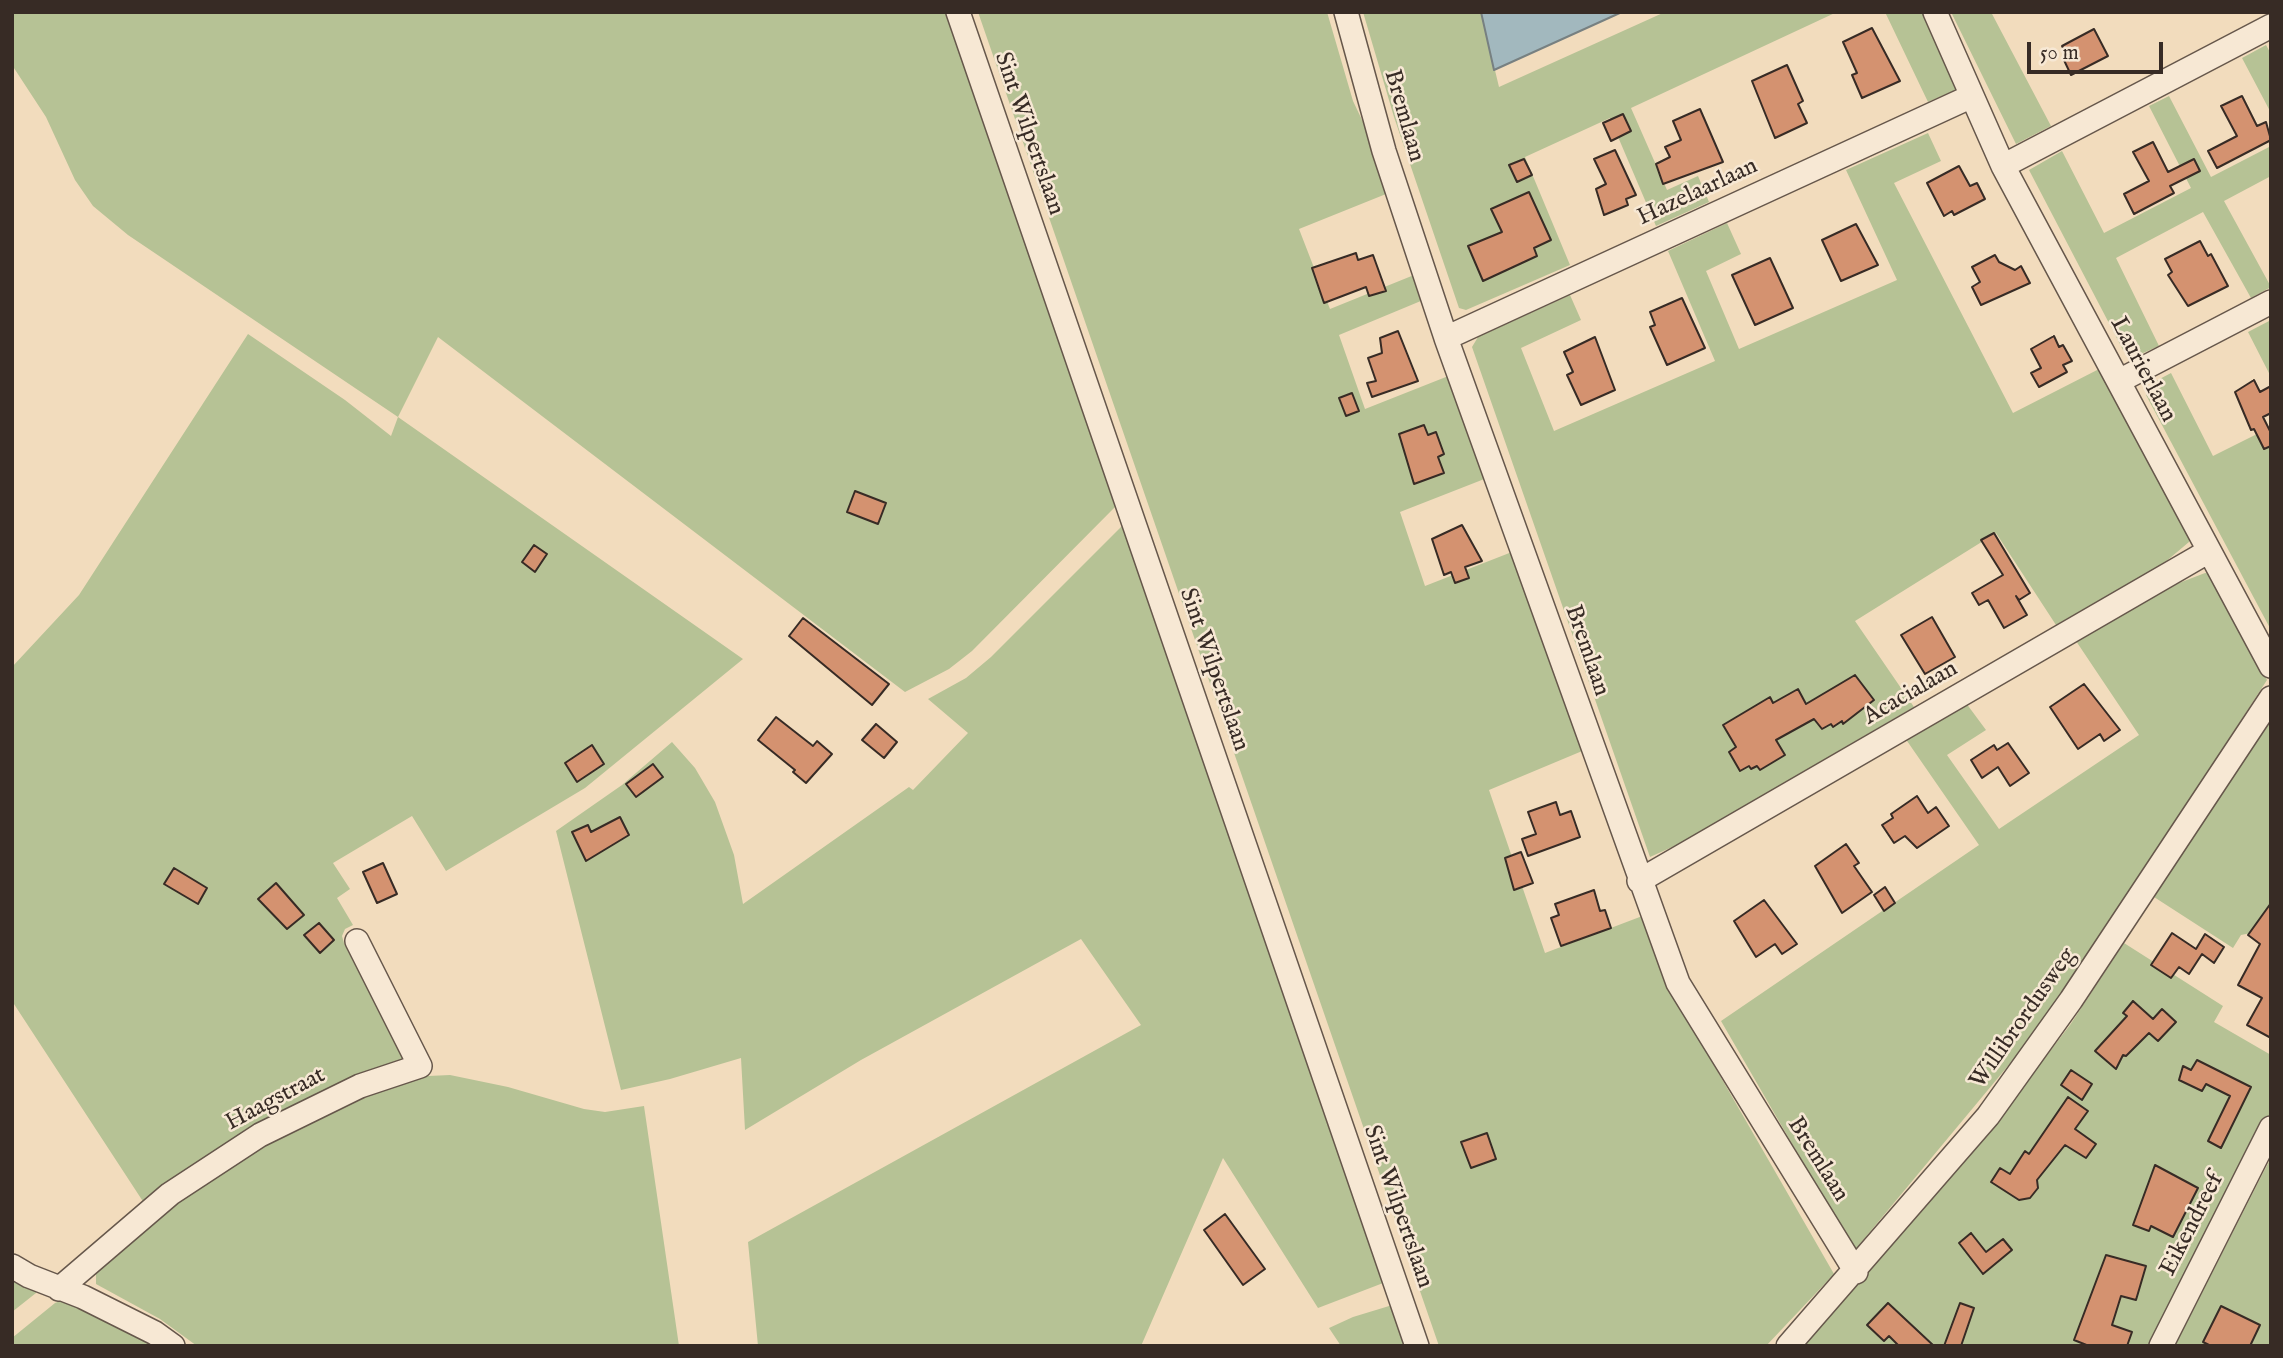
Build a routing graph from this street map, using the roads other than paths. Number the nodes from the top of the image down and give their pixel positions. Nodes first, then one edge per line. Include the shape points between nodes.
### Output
1 (958, 12) edge
2 (1346, 12) edge
3 (1936, 12) edge
4 (2271, 26) edge
5 (1972, 96) junction
6 (2003, 166) junction
7 (2271, 302) edge
8 (1446, 338) junction
9 (2119, 381) junction
10 (2209, 551) junction
11 (2271, 666) edge
12 (2271, 698) edge
13 (1639, 881) junction
14 (357, 941) dead end
15 (2271, 1128) edge
16 (12, 1266) edge
17 (1856, 1272) junction
18 (59, 1289) junction
19 (173, 1346) edge
20 (1418, 1346) edge
21 (1788, 1346) edge
22 (2161, 1346) edge

1 - 20 street, Sint Wilpertslaan
2 - 8 street, Bremlaan via 1384,151
3 - 5 street, Laurierlaan
4 - 6 street
5 - 6 street, Laurierlaan
5 - 8 street, Hazelaarlaan
6 - 9 street, Laurierlaan
7 - 9 street
8 - 13 street, Bremlaan
9 - 10 street, Laurierlaan
10 - 11 street, Laurierlaan
10 - 13 street, Acacialaan
12 - 17 street, Willibrordusweg via 2071,1000 1988,1116
13 - 17 street, Bremlaan via 1678,983
14 - 18 street, Haagstraat via 420,1066 360,1086 260,1135 170,1194
15 - 22 street, Eikendreef
16 - 18 street
17 - 21 street, Willibrordusweg
18 - 19 street via 107,1309

